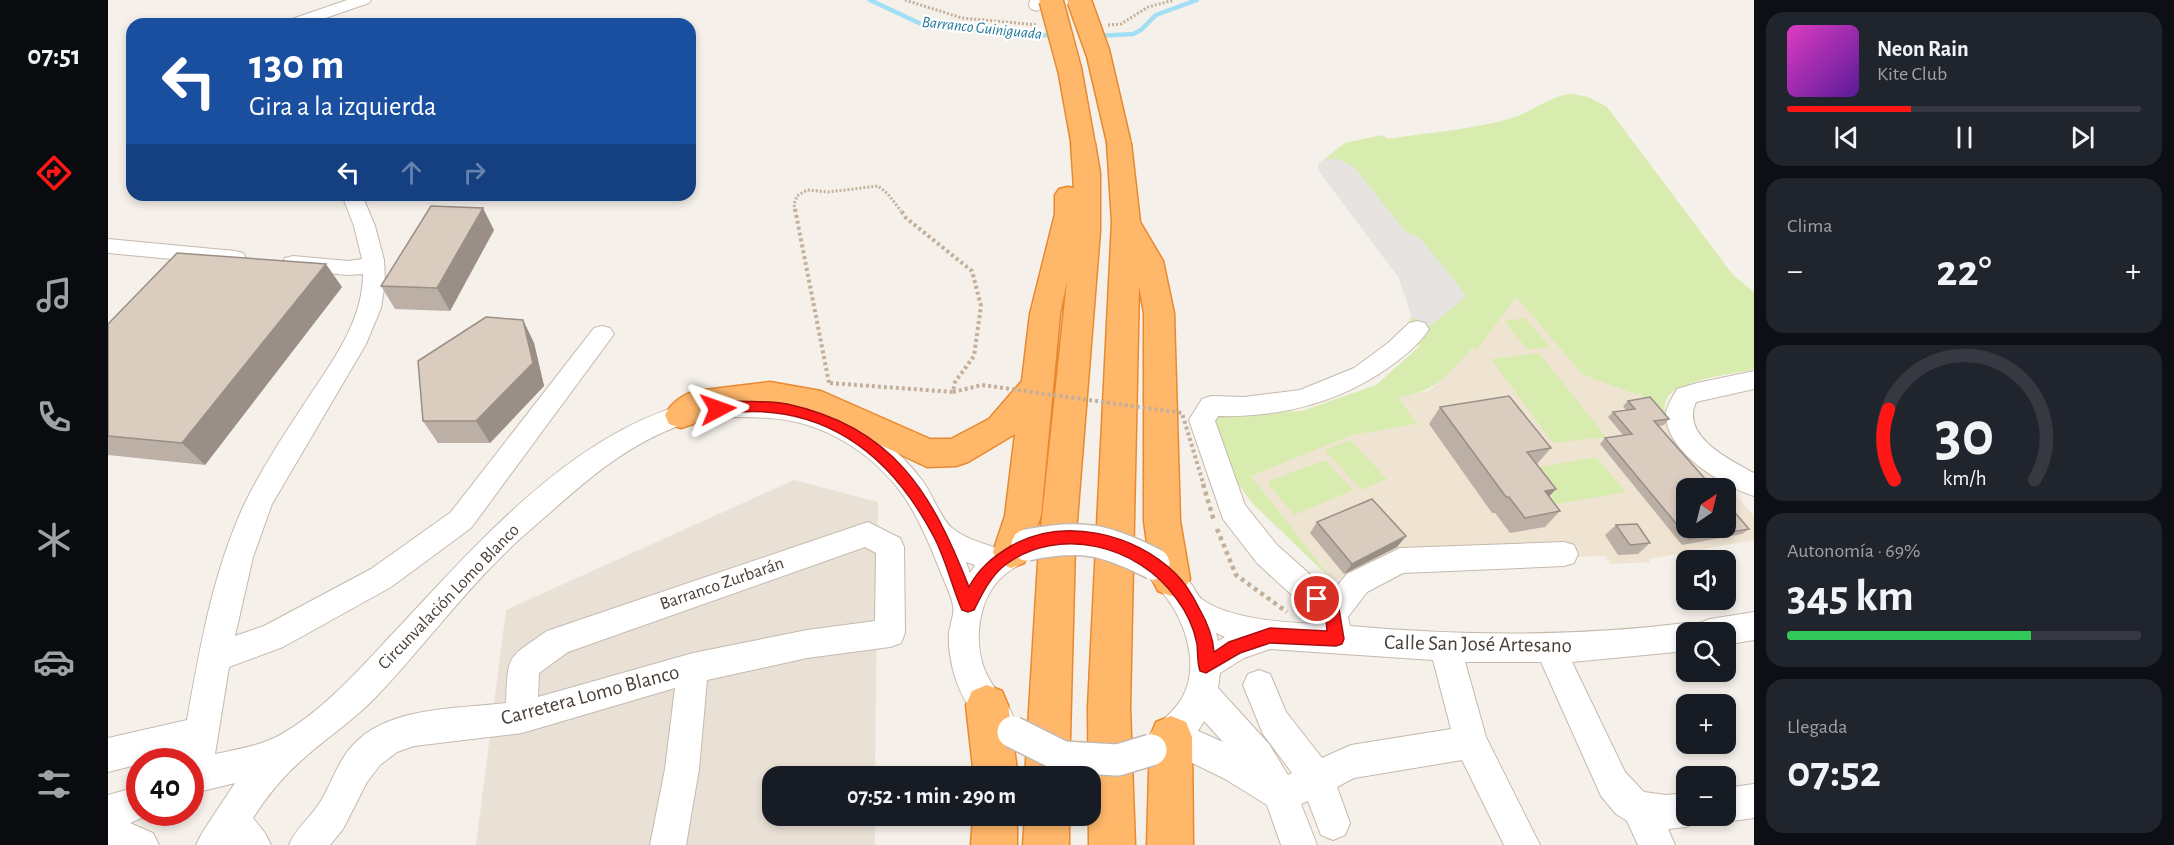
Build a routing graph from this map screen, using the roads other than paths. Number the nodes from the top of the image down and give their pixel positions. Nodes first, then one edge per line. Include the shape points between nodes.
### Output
1 (363, 0) edge
2 (1079, 0) edge
3 (1042, 2) edge
4 (310, 18) edge
5 (1076, 143) junction
6 (355, 201) edge
7 (1125, 222) junction
8 (108, 246) edge
9 (373, 265) junction
10 (1417, 329) dead end
11 (602, 334) dead end
12 (1754, 380) edge
13 (1037, 385) junction
14 (681, 415) junction
15 (1754, 485) edge
16 (941, 536) junction
17 (1012, 553) junction
18 (1564, 554) dead end
19 (1162, 572) junction
20 (968, 605) junction
21 (1193, 610) junction
22 (1754, 626) edge
23 (1335, 627) junction
24 (1736, 629) edge
25 (890, 633) joint
26 (1270, 635) junction
27 (1676, 639) edge
28 (1445, 647) junction
29 (1549, 647) junction
30 (215, 657) junction
31 (693, 668) junction
32 (1204, 679) junction
33 (1259, 685) dead end
34 (522, 717) junction
35 (1000, 719) junction
36 (200, 733) junction
37 (1471, 741) junction
38 (1161, 744) junction
39 (292, 746) junction
40 (198, 748) edge
41 (108, 755) edge
42 (997, 766) edge
43 (1047, 766) edge
44 (204, 773) edge
45 (1317, 779) junction
46 (1281, 796) junction
47 (1754, 801) edge
48 (1736, 803) edge
49 (126, 807) edge
50 (1639, 809) junction
51 (1676, 811) edge
52 (108, 812) edge
53 (1332, 823) dead end
54 (995, 826) edge
55 (1047, 826) edge
56 (108, 832) edge
57 (233, 836) edge
58 (141, 845) edge
59 (307, 845) edge
60 (668, 845) edge
61 (994, 845) edge
62 (1046, 845) edge
63 (1112, 845) edge
64 (1170, 845) edge
65 (1299, 845) edge
66 (1522, 845) edge
67 (1657, 845) edge

1 - 4 street
2 - 7 highway, bridge via 1107,82 1119,143
3 - 5 highway, bridge via 1064,41 1078,102
5 - 13 highway via 1068,214 1045,314
5 - 43 highway via 1087,173 1086,231 1057,546
6 - 9 street
7 - 19 highway via 1149,261 1159,313
7 - 63 highway via 1109,707
8 - 9 street via 348,268
9 - 30 street via 375,283 359,336 265,491 251,521 230,580
10 - 23 street via 1363,374 1302,399 1244,407 1210,406 1202,420 1233,511
11 - 30 street via 461,520 381,578 272,636
12 - 15 street via 1686,396 1679,414 1684,431 1705,456
13 - 14 highway via 1001,428 956,452 927,453 821,403 770,394 696,403
13 - 17 highway via 1023,516
14 - 16 street, Circunvalación Lomo Blanco via 737,406 786,409 826,421 856,435 882,454 912,487
14 - 39 street, Circunvalación Lomo Blanco via 633,434 580,469 493,546 362,688
16 - 17 street via 966,550
16 - 20 street, Circunvalación Lomo Blanco
17 - 19 street, bridge via 1059,537 1088,538 1119,546
17 - 20 street via 980,581
18 - 23 street via 1400,561 1357,583
19 - 21 street
20 - 35 street via 963,645 970,676
21 - 26 street, Calle San José Artesano via 1238,628
21 - 32 street via 1205,645
22 - 24 street
23 - 26 street, Calle San José Artesano via 1304,637
23 - 28 street, Calle San José Artesano
25 - 31 street, Carretera Lomo Blanco via 807,644
25 - 34 street, Barranco Zurbarán via 890,547 868,534 558,641 524,666
26 - 32 street, Calle San José Artesano via 1235,647
27 - 29 street, Calle San José Artesano
28 - 29 street, Calle San José Artesano
28 - 37 street
29 - 50 street via 1613,784
30 - 36 street
31 - 34 street, Carretera Lomo Blanco
31 - 60 street via 682,769
32 - 38 street via 1191,715
32 - 46 street
33 - 45 street via 1274,723
34 - 59 street, Carretera Lomo Blanco via 414,730 387,739 368,753 355,770 331,817
35 - 38 street, bridge via 1063,757 1118,760
35 - 42 highway
36 - 40 street
36 - 41 street
37 - 45 street via 1351,762
37 - 66 street
38 - 46 street via 1215,754
38 - 64 highway
39 - 44 street via 263,760
39 - 57 street via 250,791
45 - 46 street
45 - 53 street
46 - 65 street
47 - 48 street
49 - 52 street
50 - 51 street
50 - 67 street
54 - 61 highway
55 - 62 highway
56 - 58 street

